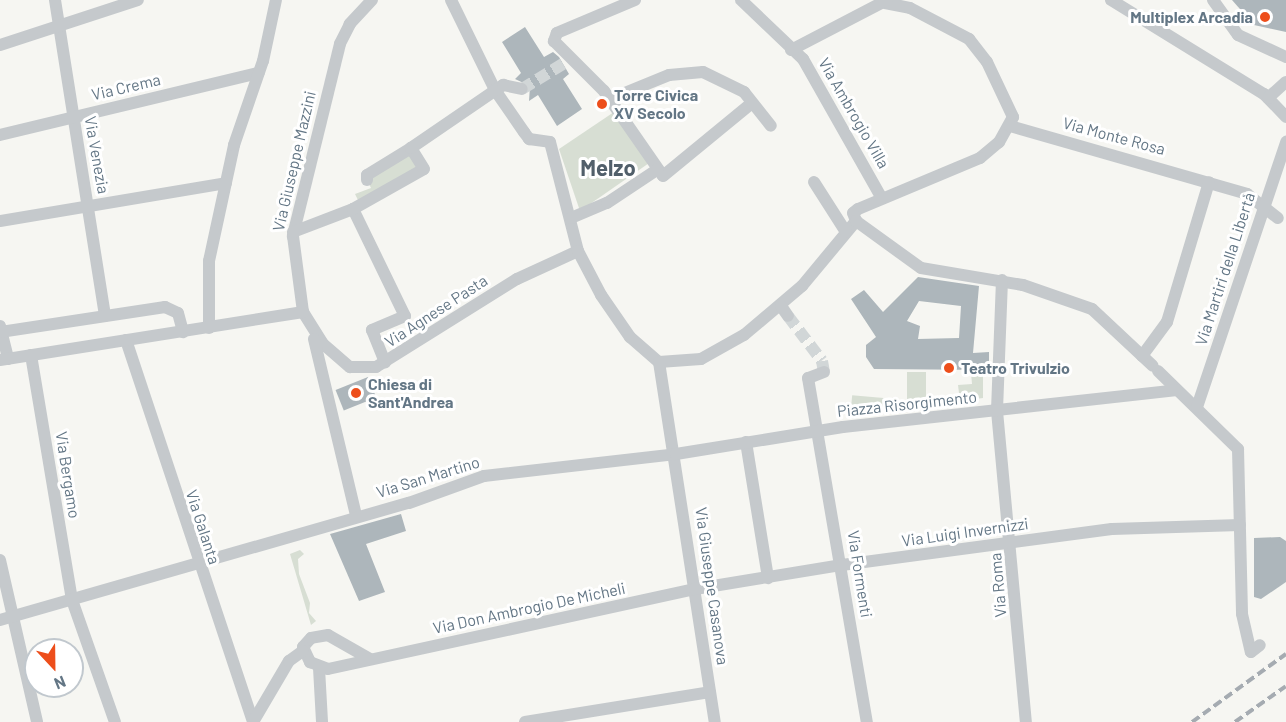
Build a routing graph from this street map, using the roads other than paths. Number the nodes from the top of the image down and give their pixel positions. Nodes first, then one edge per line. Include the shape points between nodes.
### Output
1 (55, 0) edge
2 (138, 0) edge
3 (276, 0) edge
4 (372, 0) edge
5 (451, 0) edge
6 (635, 0) edge
7 (741, 0) edge
8 (1111, 0) edge
9 (1213, 0) edge
10 (886, 1) edge
11 (59, 26) junction
12 (0, 45) edge
13 (791, 50) junction
14 (1286, 57) edge
15 (259, 73) junction
16 (1286, 82) edge
17 (522, 89) tunnel mouth
18 (495, 90) junction
19 (1269, 98) junction
20 (610, 99) junction
21 (1286, 101) edge
22 (752, 103) junction
23 (74, 117) junction
24 (1286, 117) edge
25 (771, 126) dead end
26 (1010, 126) junction
27 (0, 135) edge
28 (1286, 142) edge
29 (411, 148) junction
30 (658, 169) junction
31 (367, 180) dead end
32 (814, 182) dead end
33 (1209, 182) junction
34 (226, 183) junction
35 (881, 197) junction
36 (1264, 203) junction
37 (89, 206) junction
38 (353, 209) junction
39 (855, 217) junction
40 (571, 218) junction
41 (1282, 219) edge
42 (0, 221) edge
43 (1257, 221) junction
44 (293, 232) junction
45 (846, 232) junction
46 (578, 250) junction
47 (1002, 280) junction
48 (303, 312) junction
49 (105, 316) junction
50 (209, 328) junction
51 (1, 329) edge
52 (183, 332) junction
53 (313, 332) junction
54 (126, 340) junction
55 (31, 355) junction
56 (1142, 356) junction
57 (4, 359) edge
58 (659, 362) junction
59 (385, 363) junction
60 (824, 372) dead end
61 (1177, 390) junction
62 (1197, 407) junction
63 (997, 411) junction
64 (820, 430) junction
65 (746, 442) junction
66 (676, 454) junction
67 (356, 515) junction
68 (1240, 525) junction
69 (1011, 542) junction
70 (0, 560) edge
71 (197, 564) junction
72 (842, 566) junction
73 (768, 578) junction
74 (695, 589) junction
75 (72, 600) junction
76 (5, 619) edge
77 (1260, 645) dead end
78 (303, 651) junction
79 (370, 659) junction
80 (319, 669) junction
81 (710, 692) junction
82 (37, 722) edge
83 (115, 722) edge
84 (253, 722) edge
85 (322, 722) edge
86 (525, 722) edge
87 (714, 722) edge
88 (867, 722) edge
89 (1026, 722) edge

1 - 11 street, Via Venezia
2 - 11 street
3 - 15 street
4 - 44 street, Via Giuseppe Mazzini via 350,24 340,44
5 - 18 street
6 - 20 street via 557,33 556,45 565,61
7 - 13 street, Via Ambrogio Villa
8 - 19 street
9 - 14 street via 1238,36
10 - 13 street
10 - 26 street via 920,12 975,45 1012,110
11 - 12 street
11 - 23 street, Via Venezia
13 - 35 street, Via Ambrogio Villa via 805,62
15 - 23 street, Via Crema
15 - 34 street
16 - 19 street
17 - 18 street via 503,85
18 - 29 street
18 - 40 street via 528,138 551,144
19 - 21 street
19 - 24 street
20 - 22 street via 663,77 696,71 717,76 744,92
20 - 30 street
22 - 25 street
22 - 30 street via 663,176
23 - 27 street, Via Crema
23 - 37 street, Via Venezia
26 - 33 street, Via Monte Rosa
26 - 35 street via 980,158
28 - 36 street, Via Martiri della Libertà
29 - 31 street via 367,175
29 - 38 street via 424,169
30 - 40 street via 607,203
32 - 45 street
33 - 36 street, Via Monte Rosa
33 - 56 street via 1166,324
34 - 37 street
34 - 50 street via 209,261
35 - 39 street
36 - 41 street
36 - 43 street, Via Martiri della Libertà
37 - 42 street
37 - 49 street, Via Venezia
38 - 44 street
38 - 59 street via 405,316 372,330
39 - 45 street
39 - 47 street via 916,266
40 - 46 street
41 - 43 street
43 - 62 street, Via Martiri della Libertà
44 - 48 street, Via Giuseppe Mazzini
45 - 58 street via 784,311 710,356 682,363
46 - 58 street via 618,322
46 - 59 street, Via Agnese Pasta via 517,279
47 - 56 street via 1092,309
47 - 63 street, Via Roma
48 - 50 street
48 - 53 street, Via Giuseppe Mazzini
49 - 51 street
49 - 52 street via 169,307 178,313
50 - 52 street
51 - 57 street
52 - 54 street
53 - 59 street, Via Agnese Pasta via 350,367 368,370
53 - 67 street, Via Giuseppe Mazzini
54 - 55 street
54 - 71 street, Via Galanta
55 - 57 street
55 - 75 street, Via Bergamo
56 - 61 street
58 - 66 street, Via Giuseppe Casanova
60 - 64 street, Piazza Risorgimento via 808,378
61 - 62 street
61 - 63 street, Piazza Risorgimento
62 - 68 street via 1238,449
63 - 64 street, Piazza Risorgimento
63 - 69 street, Via Roma
64 - 65 street, Via San Martino
64 - 72 street, Via Formenti
65 - 66 street, Via San Martino
65 - 73 street
66 - 67 street, Via San Martino via 484,476 409,503
66 - 74 street, Via Giuseppe Casanova
67 - 71 street, Via San Martino
68 - 69 street, Via Luigi Invernizzi via 1122,528
68 - 77 street via 1244,625 1251,652
69 - 72 street, Via Luigi Invernizzi
69 - 89 street, Via Roma
70 - 76 street
71 - 75 street, Via San Martino
71 - 84 street, Via Galanta
72 - 73 street, Via Luigi Invernizzi
72 - 88 street, Via Formenti
73 - 74 street, Via Luigi Invernizzi
74 - 79 street, Via Don Ambrogio De Micheli
74 - 81 street, Via Giuseppe Casanova
75 - 76 street, Via San Martino
75 - 83 street, Via Bergamo
76 - 82 street
78 - 79 street via 311,638 328,635
78 - 80 street
78 - 84 street via 289,661
79 - 80 street, Via Don Ambrogio De Micheli
80 - 85 street
81 - 86 street
81 - 87 street, Via Giuseppe Casanova

